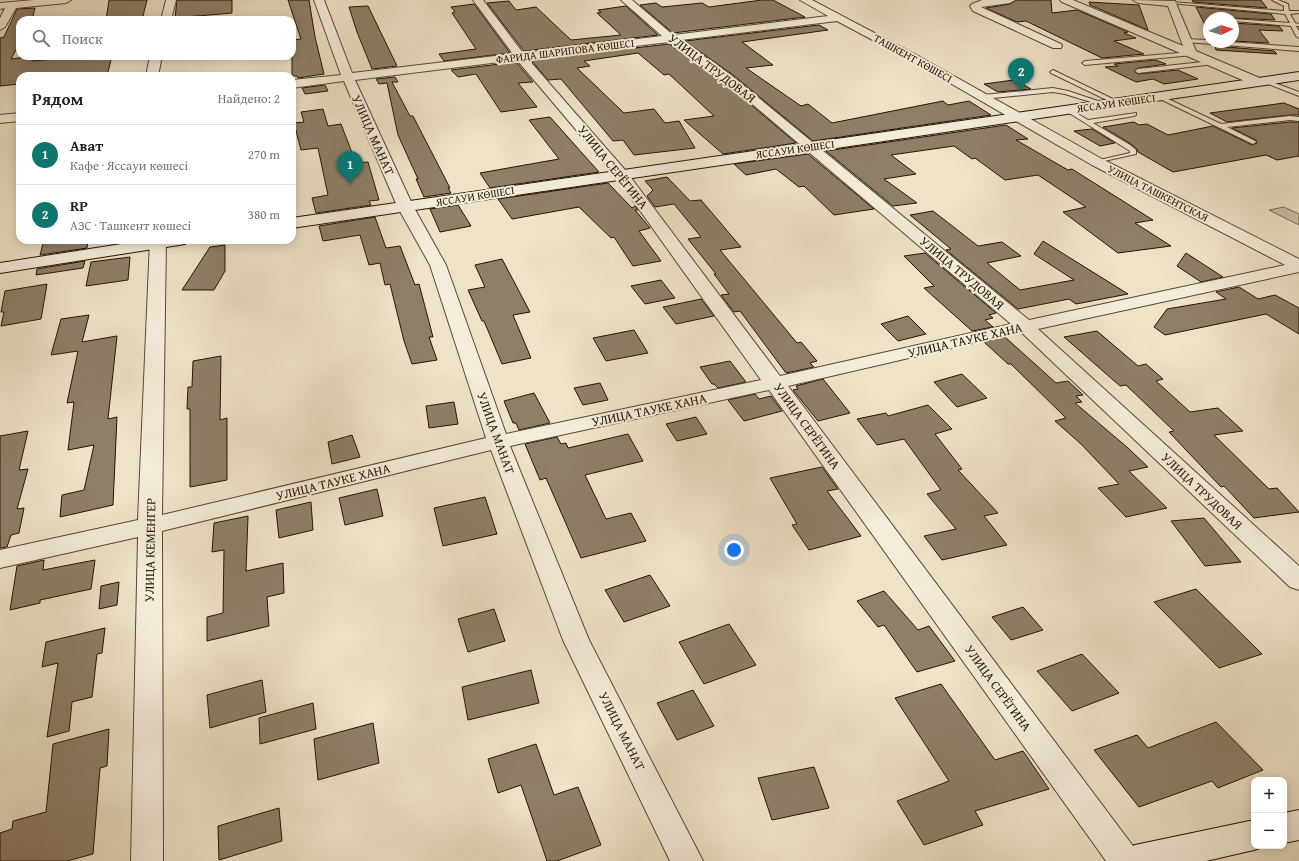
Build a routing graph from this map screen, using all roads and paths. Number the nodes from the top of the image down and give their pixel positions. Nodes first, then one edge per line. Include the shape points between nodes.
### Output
1 (66, 0) edge
2 (171, 0) edge
3 (319, 0) edge
4 (478, 0) edge
5 (626, 0) edge
6 (805, 0) edge
7 (1010, 0) edge
8 (1065, 0) edge
9 (1138, 0) edge
10 (1274, 0) edge
11 (1168, 2) edge
12 (12, 5) junction
13 (0, 6) edge
14 (1299, 12) edge
15 (1287, 13) junction
16 (167, 16) edge
17 (837, 18) junction
18 (1239, 20) edge
19 (1296, 25) edge
20 (0, 27) edge
21 (1299, 36) edge
22 (672, 39) junction
23 (1186, 40) junction
24 (1203, 41) edge
25 (1239, 44) edge
26 (1057, 46) dead end
27 (1299, 49) edge
28 (1191, 54) junction
29 (520, 56) junction
30 (155, 60) edge
31 (1085, 63) dead end
32 (1212, 63) junction
33 (1138, 71) dead end
34 (153, 72) edge
35 (1053, 72) dead end
36 (1299, 76) edge
37 (348, 78) junction
38 (1261, 82) junction
39 (296, 84) edge
40 (1299, 94) edge
41 (983, 97) junction
42 (1160, 97) junction
43 (1112, 104) junction
44 (1068, 110) junction
45 (1134, 114) dead end
46 (16, 117) edge
47 (1019, 117) junction
48 (0, 119) edge
49 (1299, 119) edge
50 (1089, 123) junction
51 (1221, 126) junction
52 (1253, 142) dead end
53 (811, 147) junction
54 (1097, 162) junction
55 (621, 174) junction
56 (405, 206) junction
57 (296, 222) edge
58 (147, 244) edge
59 (165, 244) edge
60 (1299, 266) edge
61 (0, 268) edge
62 (1025, 326) junction
63 (775, 383) junction
64 (498, 442) junction
65 (150, 526) junction
66 (0, 559) edge
67 (1299, 581) edge
68 (1299, 825) edge
69 (1287, 827) edge
70 (1251, 836) edge
71 (147, 861) edge
72 (687, 861) edge
73 (1125, 861) edge
74 (1135, 861) edge

1 - 12 street
2 - 16 street
3 - 37 street, УЛИЦА МАНАТ
4 - 29 street, УЛИЦА СЕРЁГИНА
5 - 22 street, УЛИЦА ТРУДОВАЯ
6 - 17 street, ТАШКЕНТ КӨШЕСІ
7 - 26 street via 975,6
8 - 28 street
9 - 11 street
10 - 15 lane via 1286,6
11 - 15 lane
11 - 23 street
12 - 13 street
12 - 20 street
14 - 15 lane
15 - 19 lane
17 - 22 street, ФАРИДА ШАРИПОВА КӨШЕСІ
17 - 41 street, ТАШКЕНТ КӨШЕСІ
18 - 19 lane
19 - 21 lane
22 - 29 street, ФАРИДА ШАРИПОВА КӨШЕСІ
22 - 53 street, УЛИЦА ТРУДОВАЯ via 728,78
23 - 24 lane
23 - 28 street
25 - 27 lane
28 - 31 lane
28 - 32 street
29 - 37 street, ФАРИДА ШАРИПОВА КӨШЕСІ
29 - 55 street, УЛИЦА СЕРЁГИНА
30 - 34 street
32 - 33 lane
32 - 38 street
35 - 43 lane
36 - 38 main road, ЯССАУИ КӨШЕСІ
37 - 39 street, ФАРИДА ШАРИПОВА КӨШЕСІ
37 - 56 street, УЛИЦА МАНАТ
38 - 40 lane
38 - 42 main road, ЯССАУИ КӨШЕСІ
41 - 43 lane via 1053,90
41 - 47 street, ТАШКЕНТ КӨШЕСІ
42 - 43 main road, ЯССАУИ КӨШЕСІ
42 - 51 lane
43 - 44 main road, ЯССАУИ КӨШЕСІ
44 - 47 main road, ЯССАУИ КӨШЕСІ
44 - 50 lane
45 - 50 lane
46 - 48 street
47 - 53 main road, ЯССАУИ КӨШЕСІ
47 - 54 street, УЛИЦА ТАШКЕНТСКАЯ
49 - 51 lane
50 - 54 lane via 1133,150 1133,154
51 - 52 lane
53 - 55 main road, ЯССАУИ КӨШЕСІ
53 - 62 street, УЛИЦА ТРУДОВАЯ
54 - 60 street, УЛИЦА ТАШКЕНТСКАЯ
55 - 56 main road, ЯССАУИ КӨШЕСІ
55 - 63 street, УЛИЦА СЕРЁГИНА
56 - 57 main road, ЯССАУИ КӨШЕСІ
56 - 64 street, УЛИЦА МАНАТ via 438,265
58 - 61 main road
59 - 65 street, УЛИЦА КЕМЕНГЕР
60 - 62 street, УЛИЦА ТАУКЕ ХАНА
62 - 63 street, УЛИЦА ТАУКЕ ХАНА
62 - 67 street, УЛИЦА ТРУДОВАЯ
63 - 64 street, УЛИЦА ТАУКЕ ХАНА
63 - 73 street, УЛИЦА СЕРЁГИНА
64 - 65 street, УЛИЦА ТАУКЕ ХАНА
64 - 72 street, УЛИЦА МАНАТ via 576,640
65 - 66 street, УЛИЦА ТАУКЕ ХАНА
65 - 71 street, УЛИЦА КЕМЕНГЕР
68 - 69 main road
70 - 74 main road

